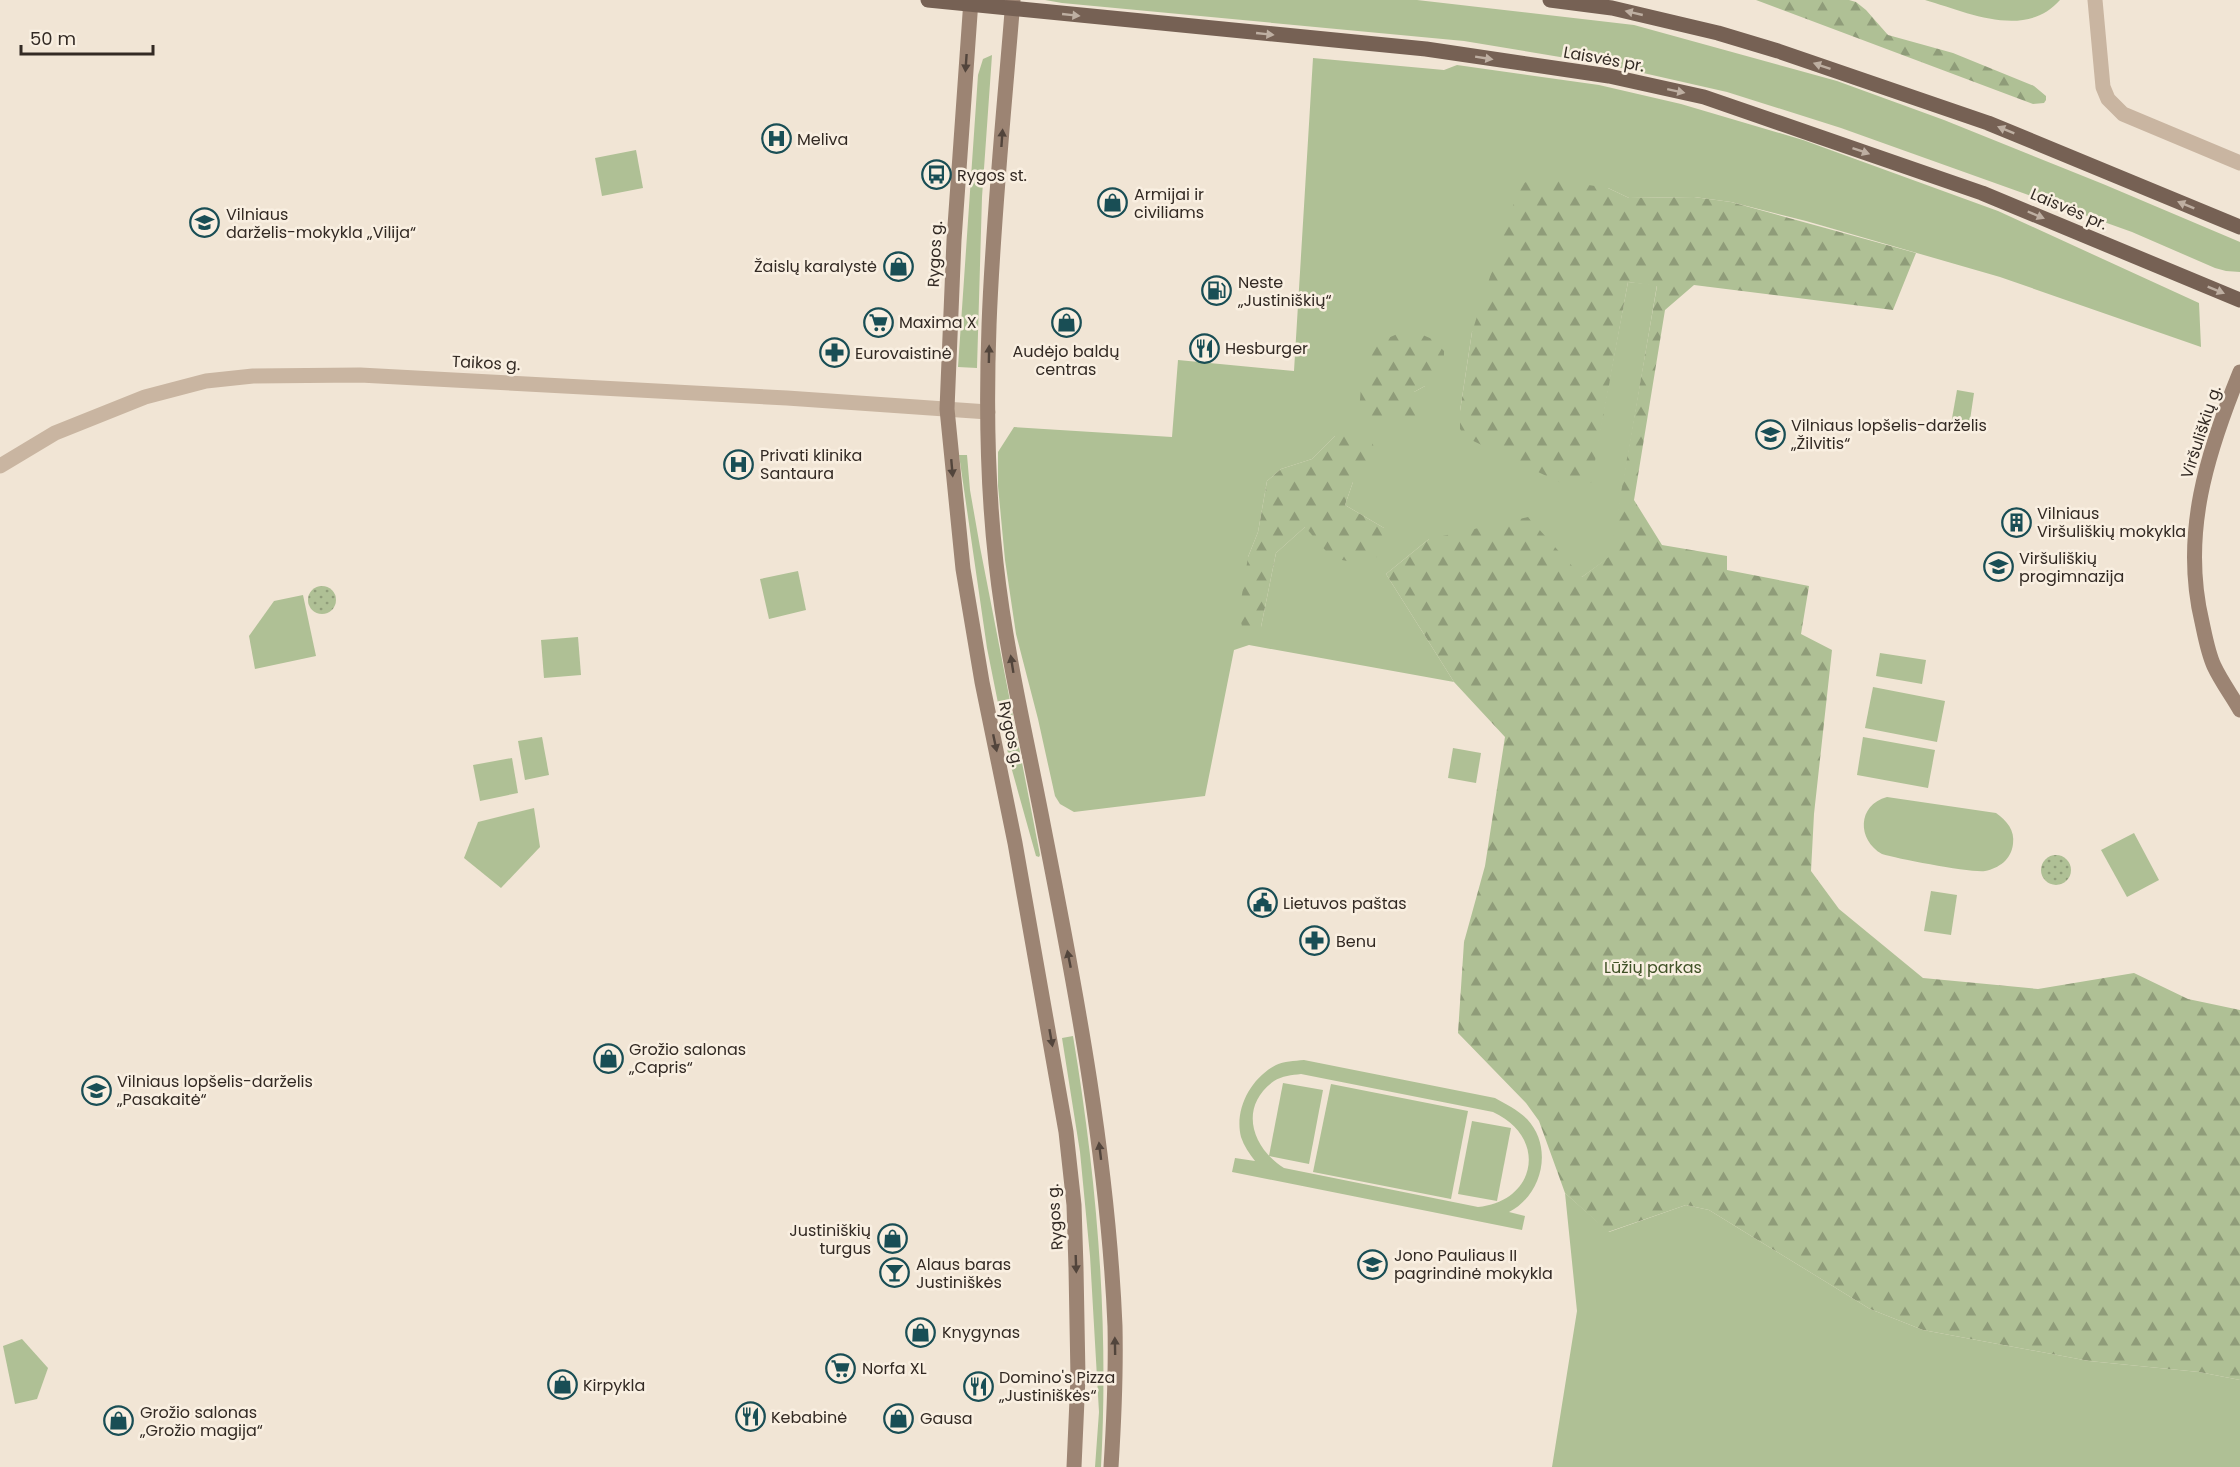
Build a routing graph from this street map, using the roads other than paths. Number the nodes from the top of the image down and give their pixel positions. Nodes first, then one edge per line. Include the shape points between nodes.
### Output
1 (928, 0) edge
2 (1550, 0) edge
3 (2095, 0) edge
4 (970, 2) edge
5 (1013, 4) edge
6 (2240, 163) edge
7 (2240, 227) edge
8 (2240, 300) edge
9 (2240, 372) edge
10 (947, 409) junction
11 (988, 412) junction
12 (0, 466) edge
13 (2240, 710) edge
14 (1074, 1467) edge
15 (1111, 1467) edge

1 - 4 main road, Laisvės pr.
7 -> 2 main road via 1988,123 1778,51 1612,8
3 - 6 street via 2103,87 2114,107
4 - 5 main road, Laisvės pr.
4 -> 10 main road, Rygos g.
5 -> 8 main road, Laisvės pr. via 1426,49 1609,76 1704,97 1982,193
11 -> 5 main road, Rygos g. via 993,249
9 - 13 main road, Viršuliškių g. via 2203,482 2193,550 2197,603 2205,638 2214,666
10 - 11 street, Taikos g.
10 - 12 street, Taikos g. via 360,375 254,376 207,381 145,397 55,433
10 -> 14 main road, Rygos g. via 967,591 1066,1132 1076,1268 1078,1377
15 -> 11 main road, Rygos g. via 1115,1349 1107,1211 1077,995 1014,678 996,565

